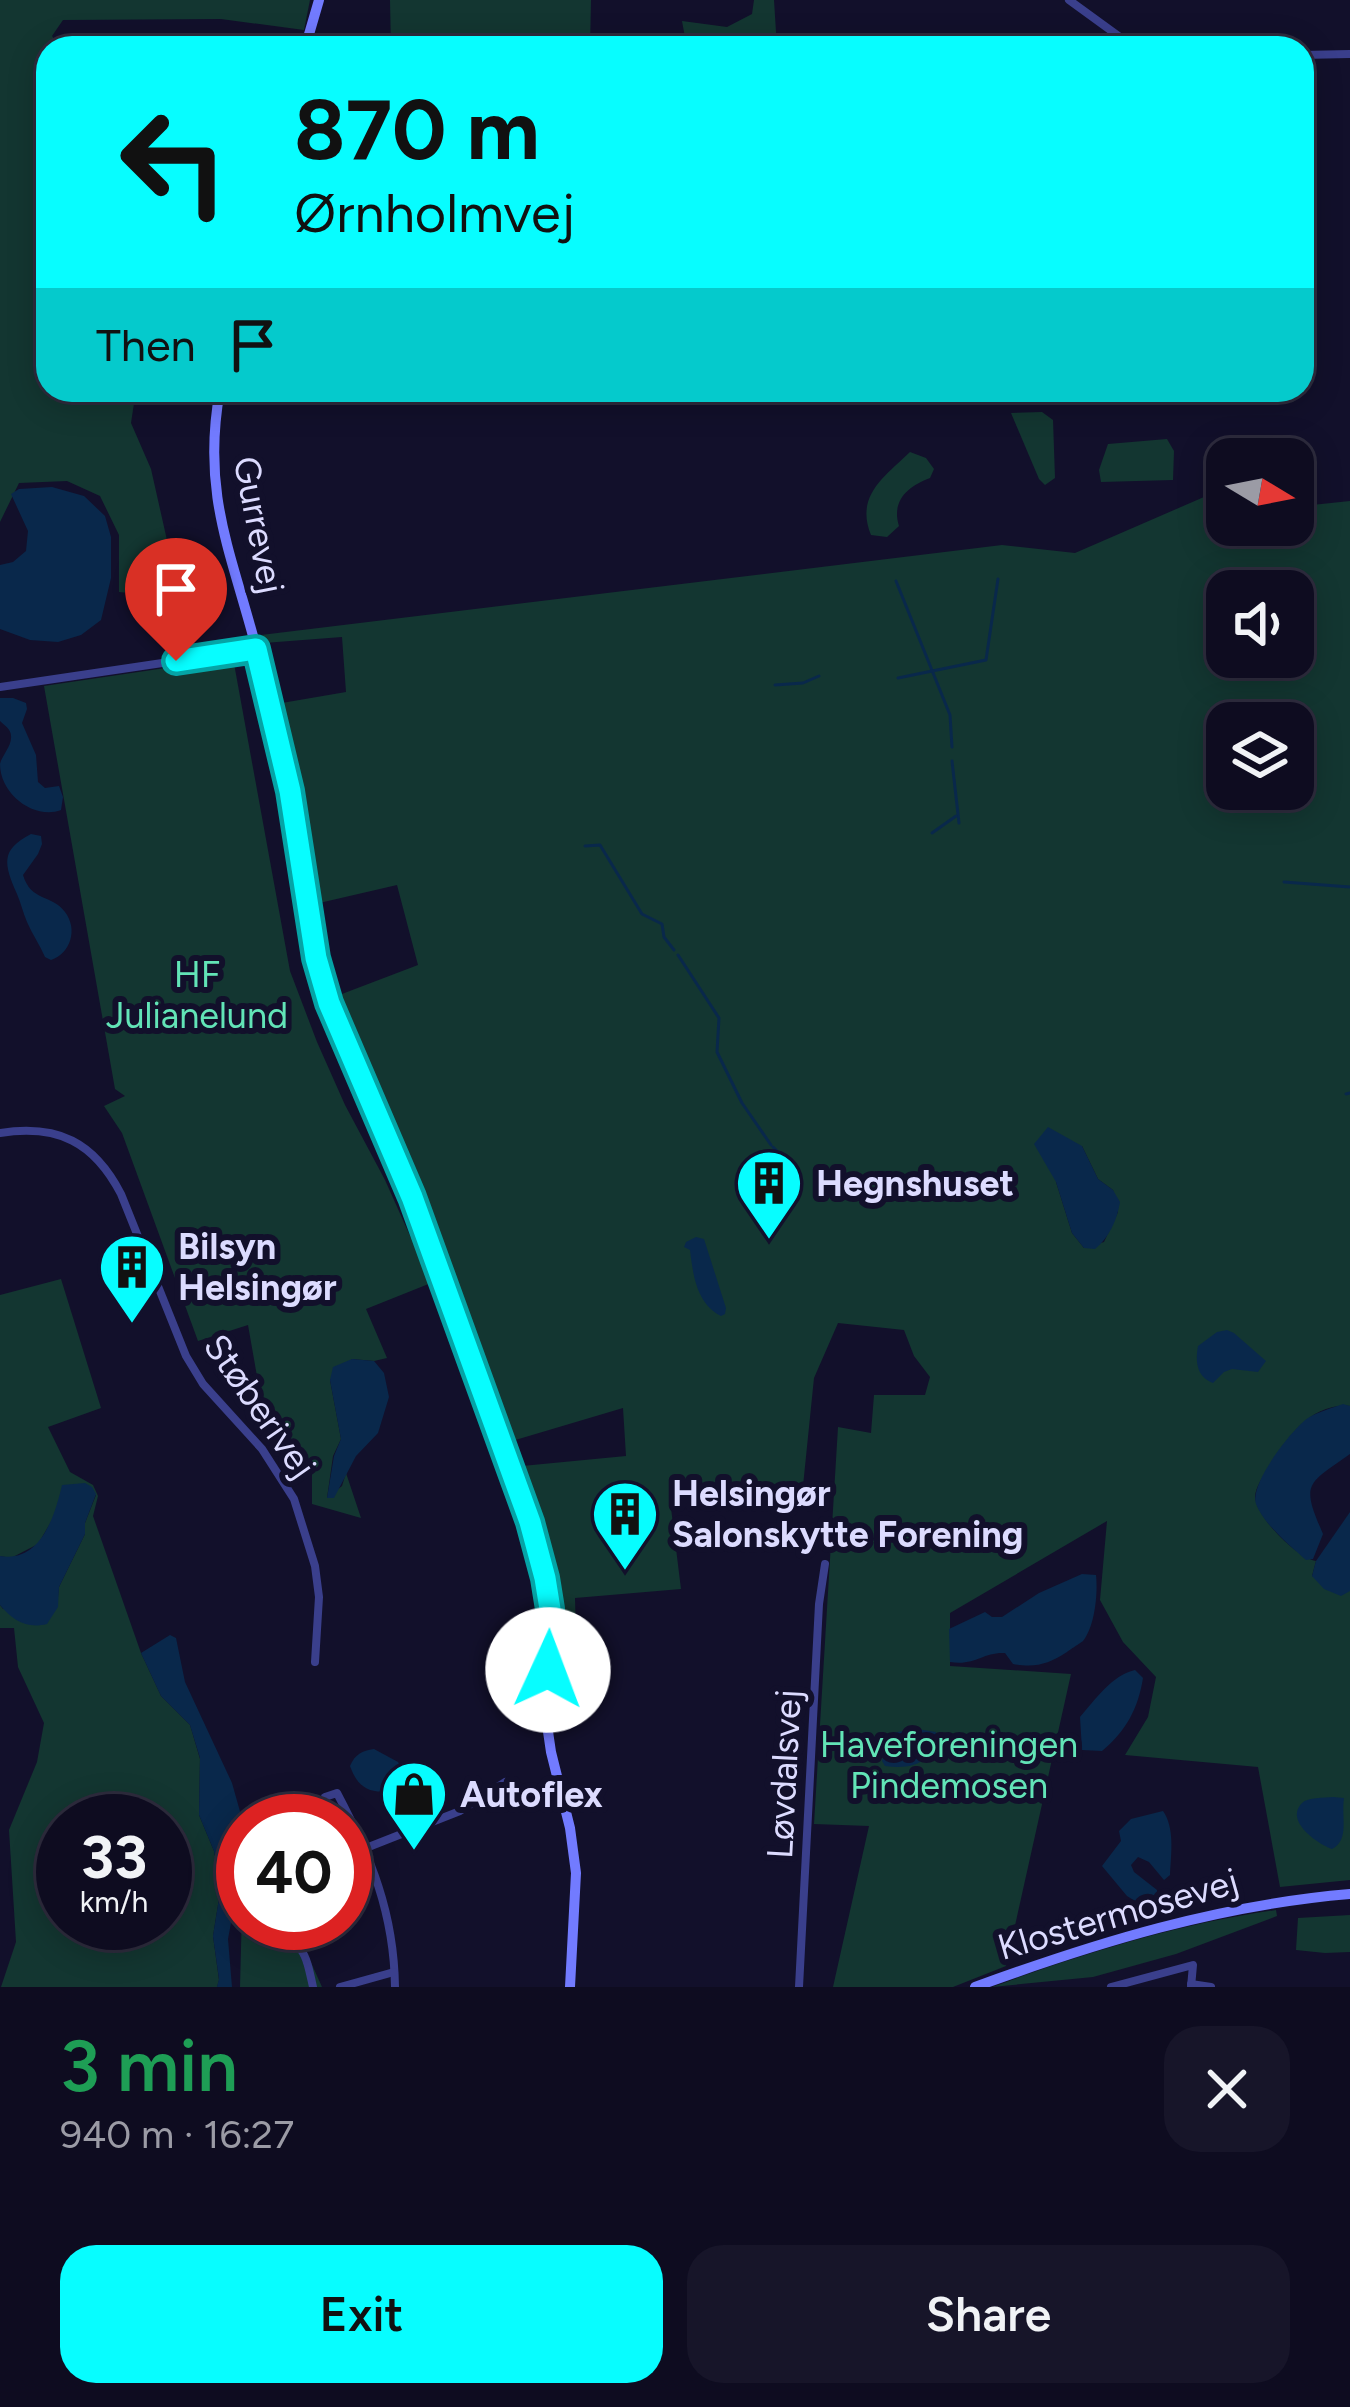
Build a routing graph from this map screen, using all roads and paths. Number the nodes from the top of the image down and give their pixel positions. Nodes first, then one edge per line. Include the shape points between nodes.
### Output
1 (319, 0) edge
2 (1069, 0) edge
3 (308, 36) edge
4 (1118, 36) edge
5 (1350, 54) edge
6 (1314, 55) edge
7 (218, 402) edge
8 (256, 649) junction
9 (0, 687) edge
10 (0, 1133) edge
11 (825, 1564) dead end
12 (315, 1662) dead end
13 (505, 1782) dead end
14 (372, 1846) edge
15 (372, 1869) edge
16 (1350, 1894) edge
17 (302, 1950) edge
18 (394, 1972) junction
19 (1191, 1986) edge
20 (313, 1987) edge
21 (340, 1987) edge
22 (394, 1987) edge
23 (570, 1987) edge
24 (799, 1987) edge
25 (975, 1987) edge
26 (1112, 1987) edge
27 (1211, 1987) edge

1 - 3 street
2 - 4 street
5 - 6 street
7 - 8 street, Gurrevej via 216,503
8 - 9 street
8 - 23 street, Gurrevej via 329,1003 436,1260 545,1578 545,1718 576,1873
10 - 12 street, Støberivej via 61,1136 110,1172 184,1352 294,1499 317,1582
11 - 24 street, Løvdalsvej
13 - 14 street via 460,1811
15 - 18 street
16 - 25 street, Klostermosevej via 1148,1929
17 - 20 street
18 - 21 street
18 - 22 street
19 - 26 street via 1192,1965
19 - 27 street

